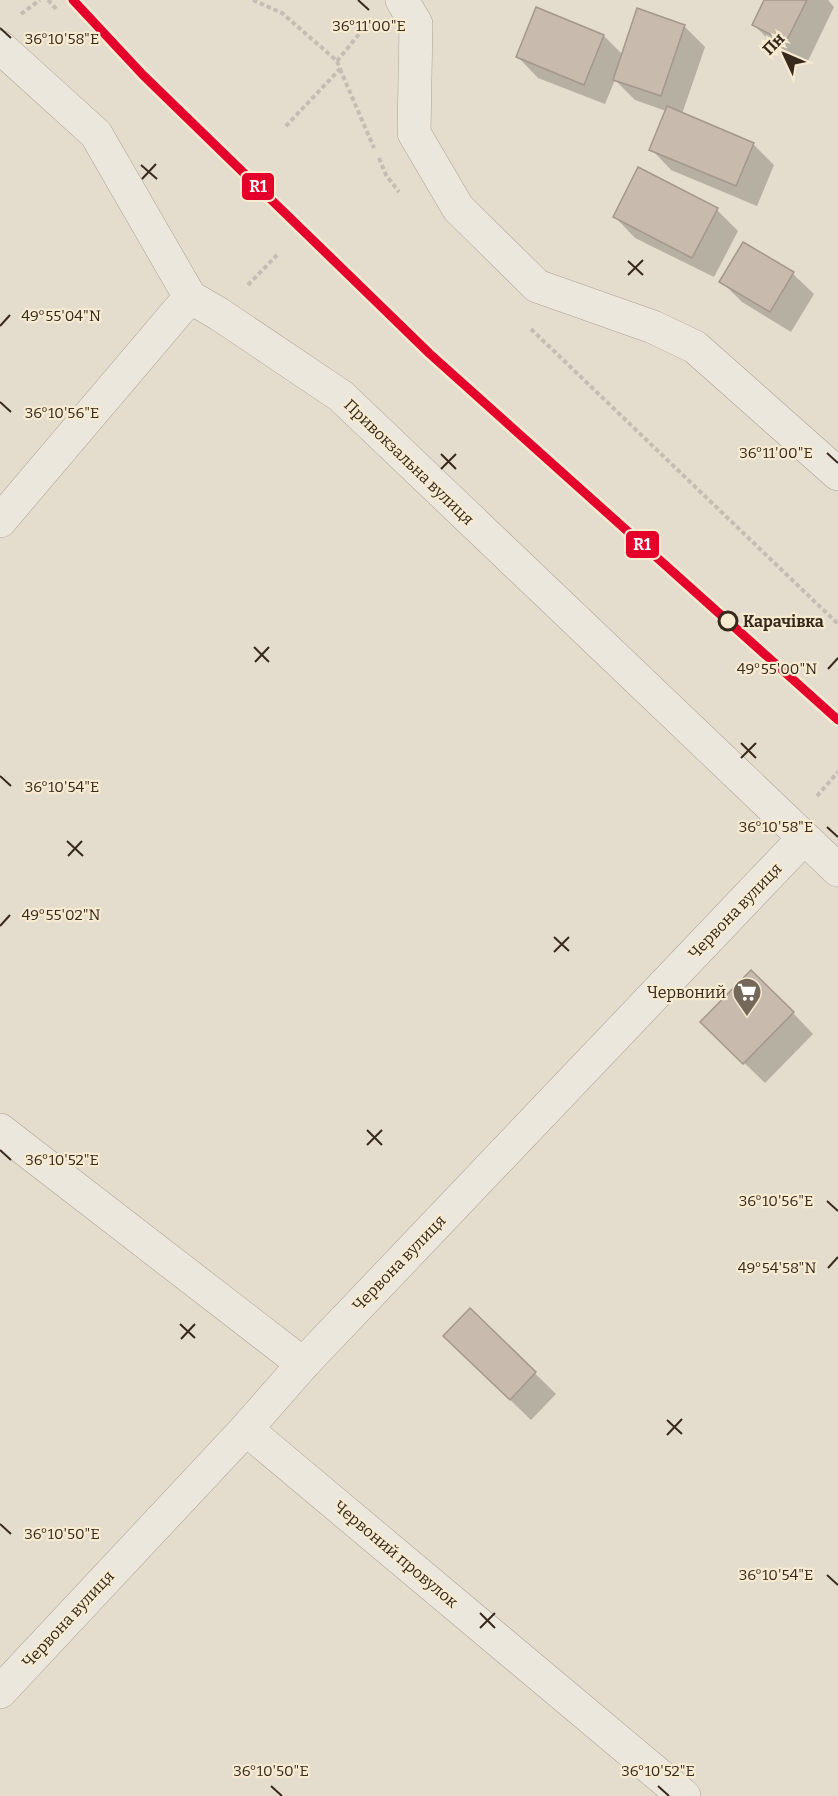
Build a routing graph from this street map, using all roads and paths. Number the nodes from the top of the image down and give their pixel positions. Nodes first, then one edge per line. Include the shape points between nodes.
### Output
1 (48, 0) edge
2 (253, 0) edge
3 (415, 8) edge
4 (58, 11) dead end
5 (372, 18) dead end
6 (0, 47) edge
7 (337, 61) junction
8 (340, 69) junction
9 (284, 128) dead end
10 (405, 201) dead end
11 (277, 255) dead end
12 (261, 272) dead end
13 (190, 297) junction
14 (523, 322) dead end
15 (838, 474) edge
16 (0, 521) edge
17 (838, 624) edge
18 (838, 772) edge
19 (815, 798) dead end
20 (804, 838) junction
21 (838, 870) edge
22 (0, 1130) edge
23 (303, 1364) junction
24 (246, 1429) junction
25 (0, 1692) edge
26 (684, 1796) edge

1 - 4 path
2 - 7 path via 282,13
3 - 15 street via 414,133 458,208 537,286 695,346
5 - 7 path
6 - 13 street, Привокзальна вулиця via 96,134
7 - 8 path
8 - 9 path
8 - 10 path via 386,175
11 - 12 path
13 - 16 street
13 - 20 street, Привокзальна вулиця via 341,396
14 - 17 path
18 - 19 path
20 - 21 street, Привокзальна вулиця
20 - 23 street, Червона вулиця
22 - 23 street
23 - 24 street, Червона вулиця
24 - 25 street, Червона вулиця
24 - 26 street, Червоний провулок

